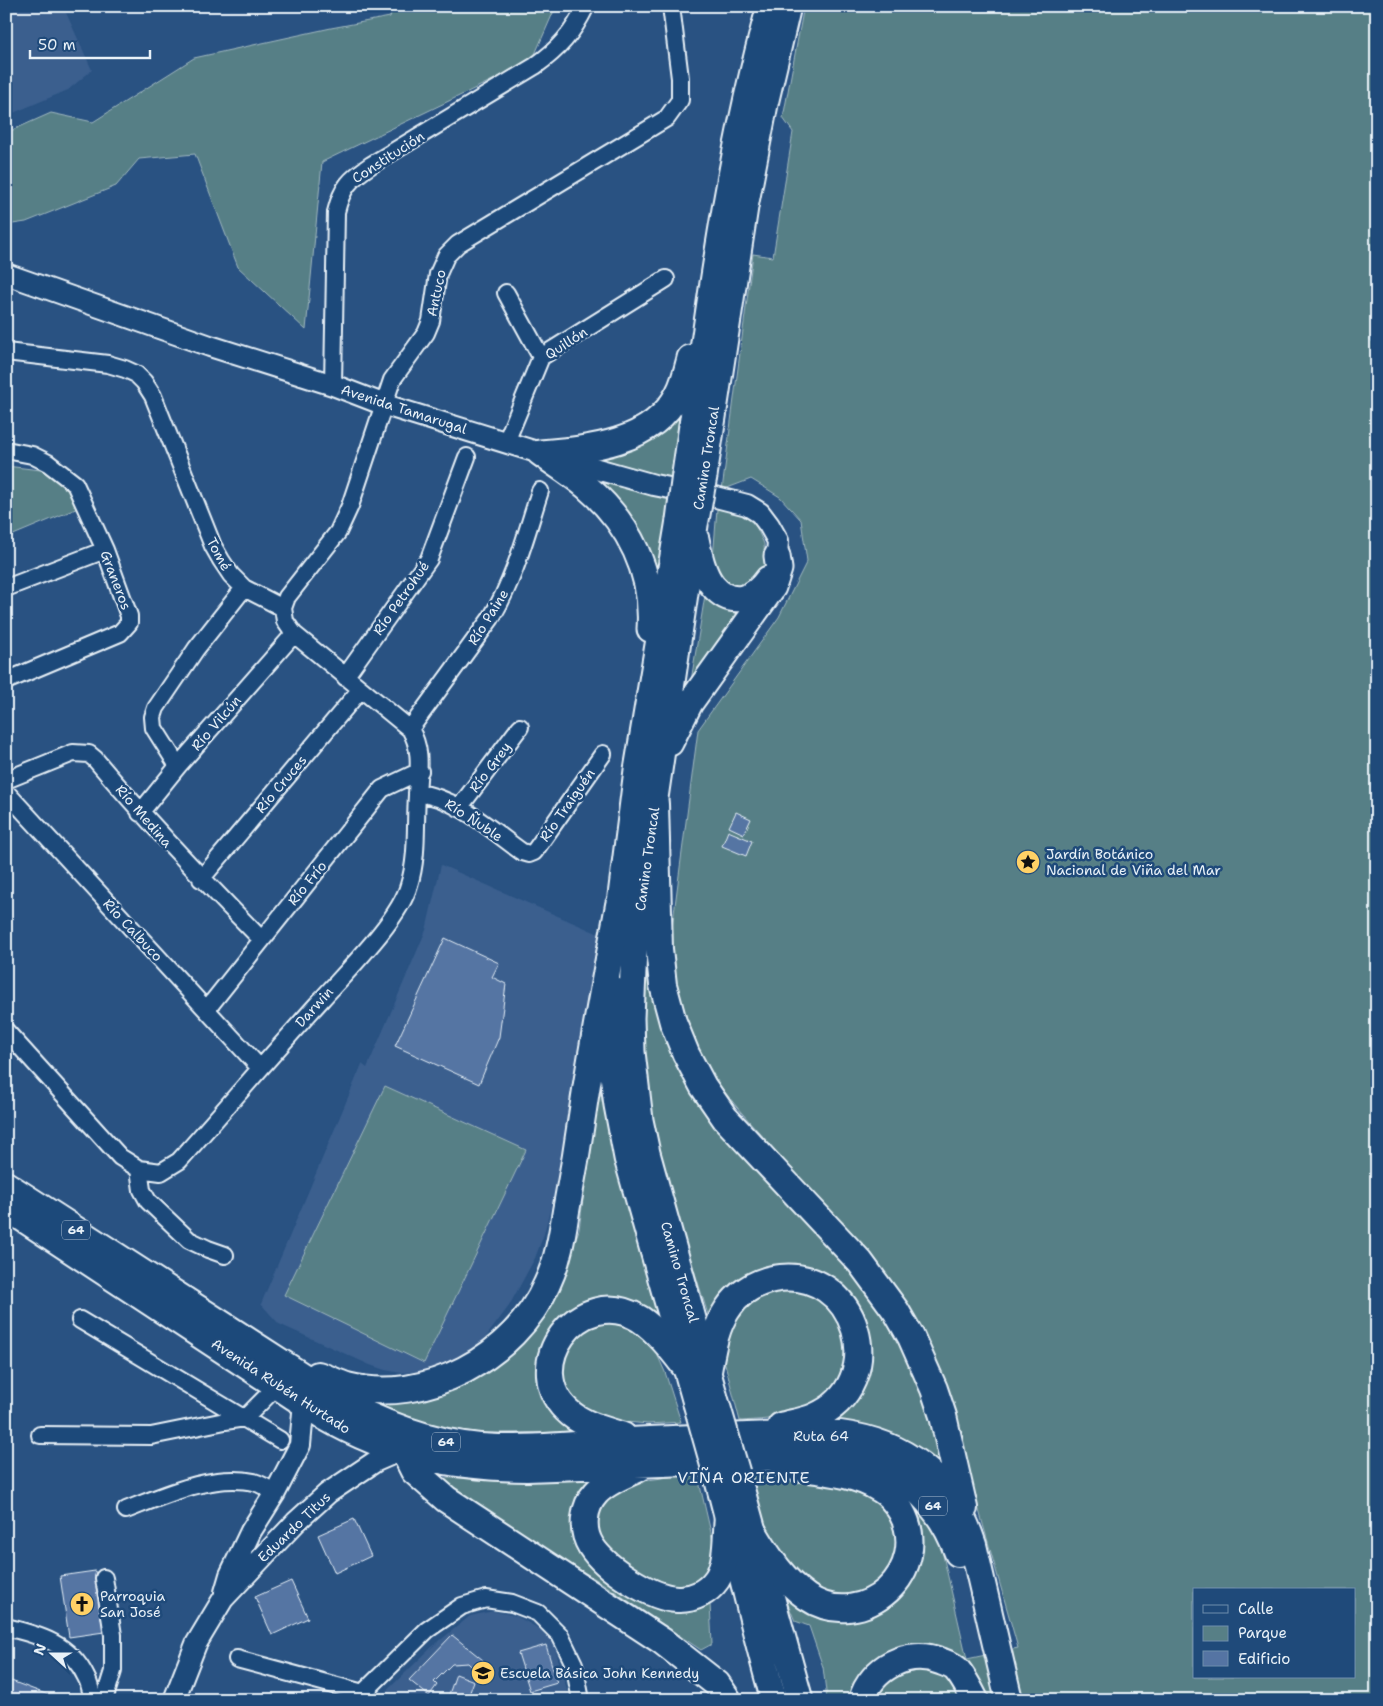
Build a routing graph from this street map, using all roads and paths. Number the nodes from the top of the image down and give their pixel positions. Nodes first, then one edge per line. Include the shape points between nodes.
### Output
1 (586, 6) edge
2 (671, 6) edge
3 (770, 6) edge
4 (788, 6) edge
5 (717, 254) junction
6 (6, 274) edge
7 (666, 279) dead end
8 (506, 293) dead end
9 (6, 352) edge
10 (542, 358) junction
11 (333, 385) junction
12 (385, 404) junction
13 (506, 442) junction
14 (6, 450) edge
15 (540, 453) junction
16 (467, 457) dead end
17 (695, 475) junction
18 (540, 491) dead end
19 (690, 523) junction
20 (105, 550) junction
21 (777, 556) junction
22 (6, 588) edge
23 (244, 588) junction
24 (283, 608) junction
25 (294, 634) junction
26 (345, 677) junction
27 (6, 681) edge
28 (360, 689) junction
29 (520, 727) dead end
30 (410, 729) junction
31 (641, 747) junction
32 (604, 754) dead end
33 (660, 763) junction
34 (178, 766) junction
35 (420, 771) junction
36 (6, 780) edge
37 (6, 792) edge
38 (417, 794) junction
39 (655, 804) junction
40 (459, 808) junction
41 (140, 812) junction
42 (529, 854) joint
43 (201, 879) junction
44 (619, 905) junction
45 (262, 940) junction
46 (206, 1009) junction
47 (6, 1031) edge
48 (260, 1068) junction
49 (139, 1169) junction
50 (6, 1185) edge
51 (6, 1207) edge
52 (225, 1255) dead end
53 (80, 1320) dead end
54 (274, 1357) junction
55 (697, 1370) junction
56 (278, 1385) junction
57 (304, 1402) junction
58 (246, 1418) junction
59 (40, 1435) dead end
60 (280, 1440) dead end
61 (402, 1452) junction
62 (644, 1452) junction
63 (734, 1461) junction
64 (275, 1493) junction
65 (126, 1510) dead end
66 (728, 1516) junction
67 (251, 1531) junction
68 (754, 1533) junction
69 (973, 1545) junction
70 (272, 1548) junction
71 (104, 1578) dead end
72 (223, 1599) junction
73 (6, 1627) edge
74 (237, 1659) dead end
75 (723, 1695) edge
76 (361, 1696) edge
77 (93, 1700) edge
78 (104, 1700) edge
79 (174, 1700) edge
80 (581, 1700) edge
81 (774, 1700) edge
82 (800, 1700) edge
83 (862, 1700) edge
84 (976, 1700) edge
85 (992, 1700) edge
86 (1009, 1700) edge

1 - 11 street, Constitución via 555,52 371,165 353,177 344,188 336,212
2 - 12 street, Antuco via 680,100 667,118 452,249 438,274 426,333 395,376
3 - 5 main road, Camino Troncal via 746,101
4 - 17 main road, Camino Troncal via 765,104
5 - 15 main road via 685,378 670,407 646,428 631,436 586,449
5 - 17 main road, Camino Troncal
6 - 11 street, Avenida Tamarugal via 210,346
7 - 10 street, Quillón
8 - 10 street
9 - 23 street, Tomé via 108,364 136,374 153,396 213,546 231,575
10 - 13 street, Quillón
11 - 12 street, Avenida Tamarugal
12 - 13 street, Avenida Tamarugal
12 - 24 street, Antuco via 338,532 287,597
13 - 15 street, Avenida Tamarugal
14 - 20 street, Graneros via 32,455 75,484
15 - 21 street, Avenida Tamarugal via 654,485 747,505 760,513 769,525 778,541
15 - 31 main road via 587,487 613,513 631,538 642,564 652,608
16 - 26 street, Río Petrohué via 429,559
17 - 19 main road, Camino Troncal, bridge
18 - 30 street, Río Paine via 502,600
19 - 21 main road via 712,585 730,597 748,598 756,593 771,576
19 - 31 main road, Camino Troncal
19 - 33 main road, Camino Troncal
20 - 22 street
20 - 27 street, Graneros via 128,610 129,623 126,627 120,633
21 - 33 main road via 779,569 773,587 690,703
23 - 24 street, Tomé
23 - 34 street via 196,649 156,708 154,728
24 - 25 street via 285,621
25 - 26 street
25 - 34 street, Río Vilcún
26 - 28 street
28 - 30 street
28 - 43 street, Río Cruces
29 - 40 street, Río Grey
30 - 35 street via 416,738
31 - 44 main road, Camino Troncal
32 - 42 street, Río Traiguén via 534,852
33 - 39 main road, Camino Troncal
34 - 41 street, Río Vilcún
35 - 38 street
35 - 45 street, Río Frío via 382,789
36 - 41 street, Río Medina via 73,753 89,754
37 - 46 street, Río Calbuco
38 - 40 street, Río Ñuble via 431,795
38 - 48 street, Darwin via 415,848 410,885 403,902
39 - 55 main road, Camino Troncal via 634,949 632,1052 640,1120
39 - 69 highway via 663,985 686,1054 725,1118 860,1262 896,1311 937,1398
40 - 42 street, Río Ñuble
41 - 43 street, Río Medina
43 - 45 street, Río Medina
44 - 54 highway via 559,1249 547,1286 526,1319 499,1347 466,1369 441,1380 408,1388 387,1390 346,1386
44 - 55 main road, Camino Troncal via 610,1008 616,1105 627,1158
45 - 46 street, Río Frío
46 - 48 street, Río Calbuco
47 - 49 street, Darwin via 106,1143
48 - 49 street, Darwin via 179,1161 161,1172
49 - 52 street via 142,1190 148,1201 189,1240
50 - 54 highway, Avenida Rubén Hurtado / 64
51 - 56 highway, Avenida Rubén Hurtado / 64
53 - 58 street
54 - 62 highway, Avenida Rubén Hurtado / 64 via 347,1405 372,1418 423,1436 499,1448
55 - 62 highway via 649,1326 634,1316 617,1311 582,1317 560,1337 553,1352 551,1375 557,1397 572,1414
55 - 63 main road, Camino Troncal, bridge via 706,1400
55 - 63 highway via 726,1311 743,1292 766,1280 792,1278 817,1284 838,1298 852,1319 859,1345 856,1370 844,1394 814,1417
56 - 57 highway, Avenida Rubén Hurtado / 64
56 - 58 street
57 - 61 highway, Avenida Rubén Hurtado / 64 via 348,1430
57 - 64 street, Eduardo Titus via 300,1445
58 - 59 street via 151,1436
58 - 60 street
61 - 62 highway, Avenida Rubén Hurtado / 64 via 461,1464 527,1468
61 - 70 street, Eduardo Titus via 376,1461 328,1493
61 - 75 highway via 414,1471 446,1499 662,1641
62 - 63 highway, Ruta 64 / 64
62 - 66 highway via 590,1500 585,1516 586,1536 591,1545 630,1581 676,1599 704,1592 716,1580 723,1565
63 - 66 main road, Camino Troncal
63 - 68 main road, Camino Troncal
63 - 68 highway via 841,1474 880,1489 904,1517 908,1553 900,1576 884,1594 863,1605 834,1608 818,1603 798,1590 774,1566
63 - 69 highway, Ruta 64 / 64 via 840,1434 859,1436 894,1448 938,1481 959,1510
63 - 85 highway, Ruta 64 / 64 via 812,1452 847,1454 896,1473 924,1495 946,1524 960,1557
64 - 65 street via 256,1482 232,1480 184,1487
64 - 67 street, Eduardo Titus
66 - 81 main road, Camino Troncal
67 - 70 street
67 - 72 street, Eduardo Titus via 230,1575
68 - 82 main road, Camino Troncal
69 - 86 highway, Ruta 64 / 64
70 - 72 street, Eduardo Titus
71 - 78 street via 113,1635 113,1672
72 - 79 street, Eduardo Titus via 196,1644
73 - 77 street via 38,1635 65,1649 87,1678
74 - 76 street
76 - 80 street via 427,1630 462,1606 486,1599 512,1603 538,1613 560,1635 574,1664
83 - 84 highway via 869,1685 884,1669 915,1657 937,1659 956,1670

